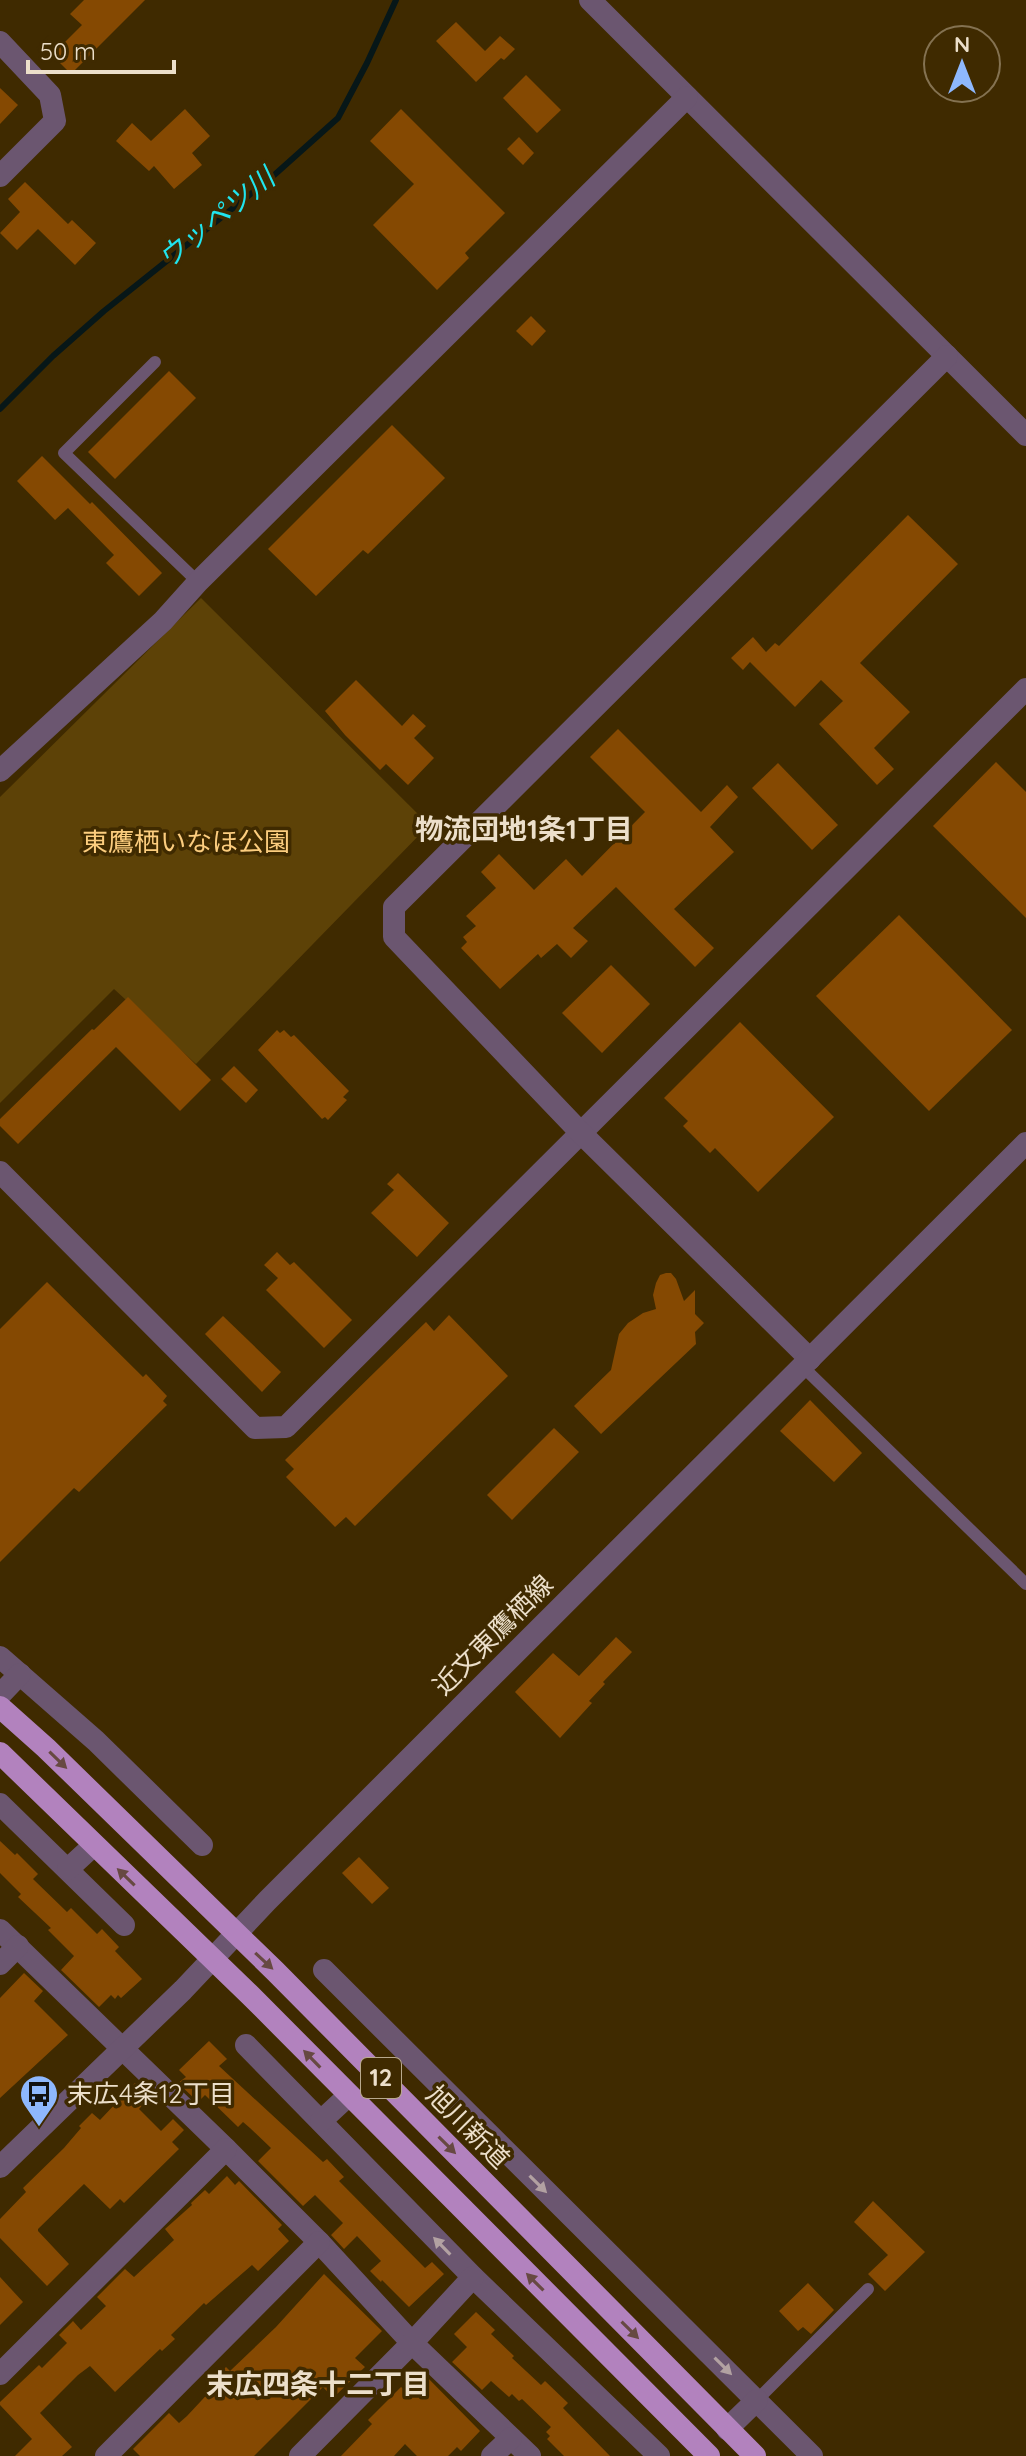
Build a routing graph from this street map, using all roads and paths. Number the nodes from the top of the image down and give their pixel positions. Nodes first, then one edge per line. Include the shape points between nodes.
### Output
1 (590, 0) edge
2 (0, 42) edge
3 (687, 97) junction
4 (0, 176) edge
5 (947, 356) junction
6 (155, 362) dead end
7 (1026, 435) edge
8 (198, 582) junction
9 (1026, 689) edge
10 (0, 771) edge
11 (582, 1134) junction
12 (1026, 1143) edge
13 (0, 1172) edge
14 (806, 1362) junction
15 (1026, 1584) edge
16 (0, 1657) edge
17 (20, 1674) junction
18 (0, 1695) edge
19 (0, 1707) edge
20 (0, 1753) edge
21 (0, 1804) edge
22 (94, 1845) junction
23 (202, 1845) dead end
24 (68, 1869) junction
25 (124, 1925) dead end
26 (0, 1930) edge
27 (236, 1934) junction
28 (18, 1946) junction
29 (212, 1959) junction
30 (0, 1964) edge
31 (324, 1970) dead end
32 (383, 2030) junction
33 (246, 2045) dead end
34 (120, 2049) junction
35 (358, 2055) junction
36 (348, 2096) junction
37 (321, 2121) junction
38 (226, 2149) junction
39 (0, 2167) edge
40 (319, 2242) junction
41 (473, 2277) junction
42 (868, 2289) dead end
43 (412, 2343) junction
44 (0, 2374) edge
45 (757, 2400) junction
46 (727, 2429) junction
47 (511, 2438) junction
48 (106, 2456) edge
49 (300, 2456) edge
50 (492, 2456) edge
51 (530, 2456) edge
52 (659, 2456) edge
53 (709, 2456) edge
54 (755, 2456) edge
55 (812, 2456) edge

1 - 3 street
2 - 4 street via 50,95 55,121
3 - 5 street
3 - 8 street
5 - 7 street
5 - 11 street via 394,907 394,937
6 - 8 lane via 64,453
8 - 10 street via 163,621
9 - 11 street
11 - 13 street via 286,1427 255,1428
11 - 14 street
12 - 14 street, 近文東鷹栖線
14 - 15 lane
14 - 27 street, 近文東鷹栖線
16 - 17 street
17 - 18 street
17 - 23 street
19 -> 27 highway, 旭川新道 / 12
20 - 22 highway, 12
21 - 24 street
22 - 24 street
29 -> 22 highway, 12
24 - 25 street
26 - 28 street
27 - 29 street, 近文東鷹栖線
27 -> 35 highway, 旭川新道 / 12
28 - 30 street
28 - 34 street
29 - 34 street, 近文東鷹栖線
36 -> 29 highway, 12
31 - 32 street
32 - 35 street
32 -> 45 street
33 - 37 street
34 - 38 street
34 - 39 street, 近文東鷹栖線
35 -> 46 highway, 旭川新道 / 12
36 - 37 street
53 -> 36 highway, 12
41 -> 37 street
38 - 40 street
38 - 44 street
40 - 43 street
40 - 48 street
41 - 43 street
41 - 52 street
42 - 45 lane
43 - 47 street
43 - 49 street
45 - 46 street
45 - 55 street
46 - 54 highway, 旭川新道 / 12
47 - 50 street
47 - 51 street

